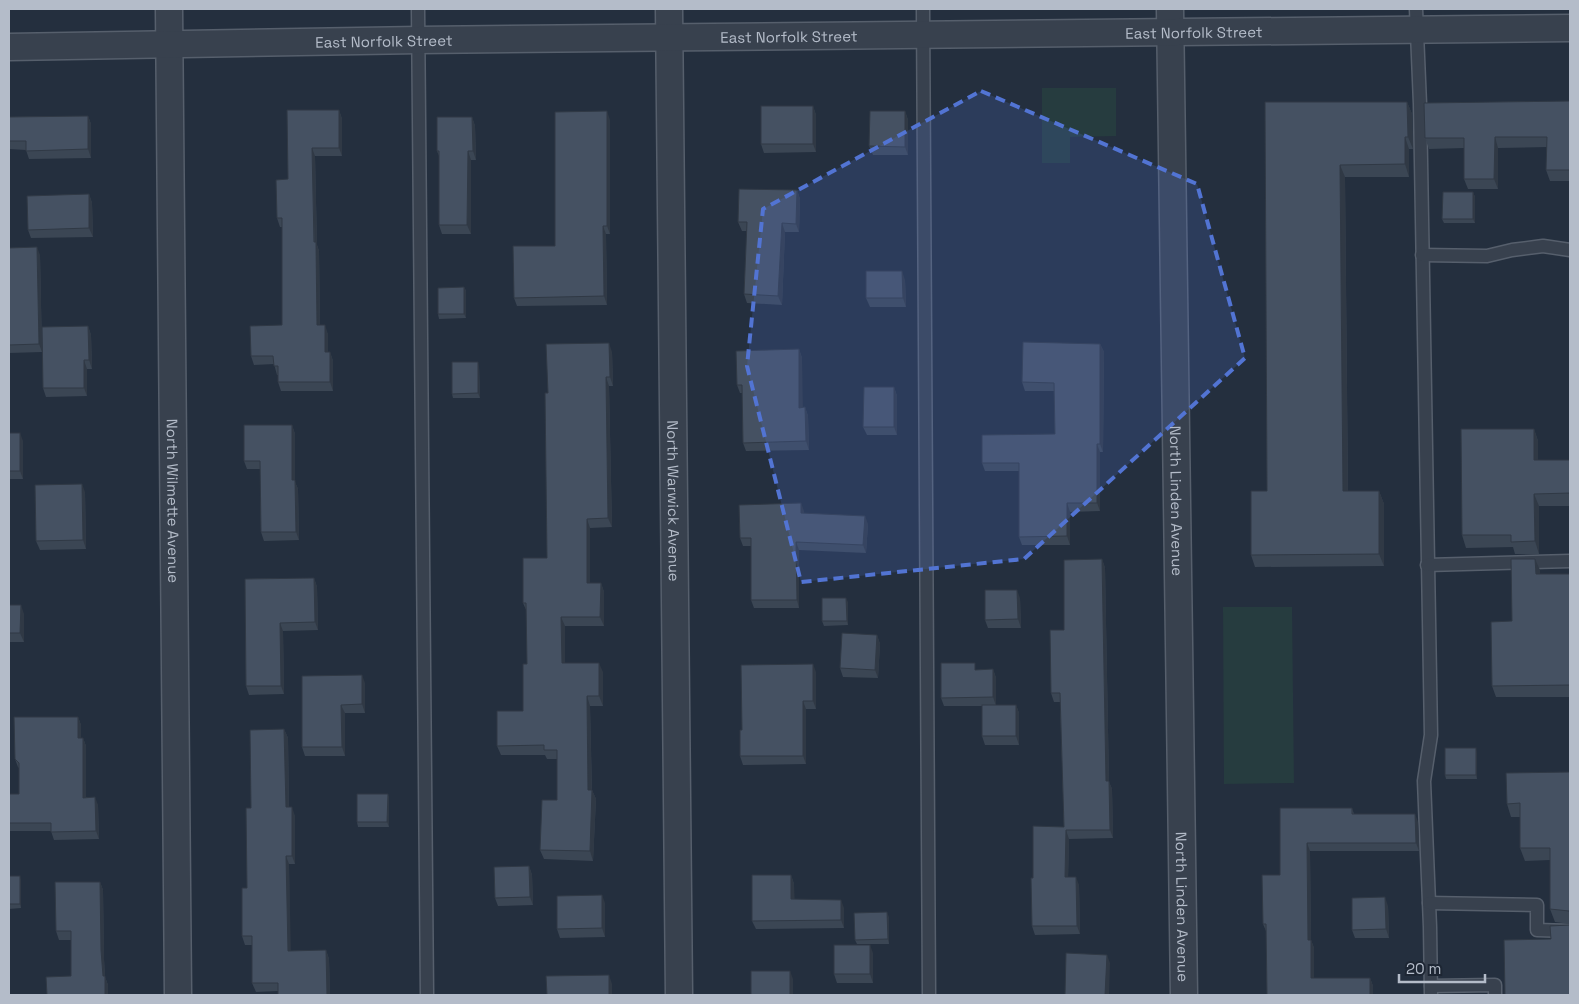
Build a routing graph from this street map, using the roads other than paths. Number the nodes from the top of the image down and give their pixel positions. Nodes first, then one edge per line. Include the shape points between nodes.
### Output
1 (169, 9) edge
2 (418, 9) edge
3 (669, 9) edge
4 (923, 9) edge
5 (1416, 19) edge
6 (1170, 20) edge
7 (1570, 28) edge
8 (923, 34) junction
9 (669, 37) junction
10 (419, 40) junction
11 (169, 44) junction
12 (9, 47) edge
13 (1570, 250) edge
14 (1422, 255) junction
15 (1570, 561) edge
16 (1427, 565) junction
17 (1429, 903) junction
18 (1570, 931) edge
19 (1431, 990) edge
20 (178, 995) edge
21 (427, 995) edge
22 (679, 995) edge
23 (929, 995) edge
24 (1184, 995) edge
25 (1495, 995) edge

1 - 11 street, North Wilmette Avenue
2 - 10 lane
3 - 9 street, North Warwick Avenue
4 - 8 lane
5 - 6 street, East Norfolk Street
5 - 7 street, East Norfolk Street
5 - 14 lane
6 - 8 street, East Norfolk Street
6 - 24 street, North Linden Avenue
8 - 9 street, East Norfolk Street
8 - 23 lane
9 - 10 street, East Norfolk Street
9 - 22 street, North Warwick Avenue
10 - 11 street, East Norfolk Street
10 - 21 lane
11 - 12 street, East Norfolk Street
11 - 20 street, North Wilmette Avenue
13 - 14 lane via 1543,246 1488,256
14 - 16 lane
15 - 16 lane
16 - 17 lane via 1431,736 1424,781
17 - 18 lane via 1537,905 1536,930
17 - 19 lane
19 - 25 lane via 1495,985

